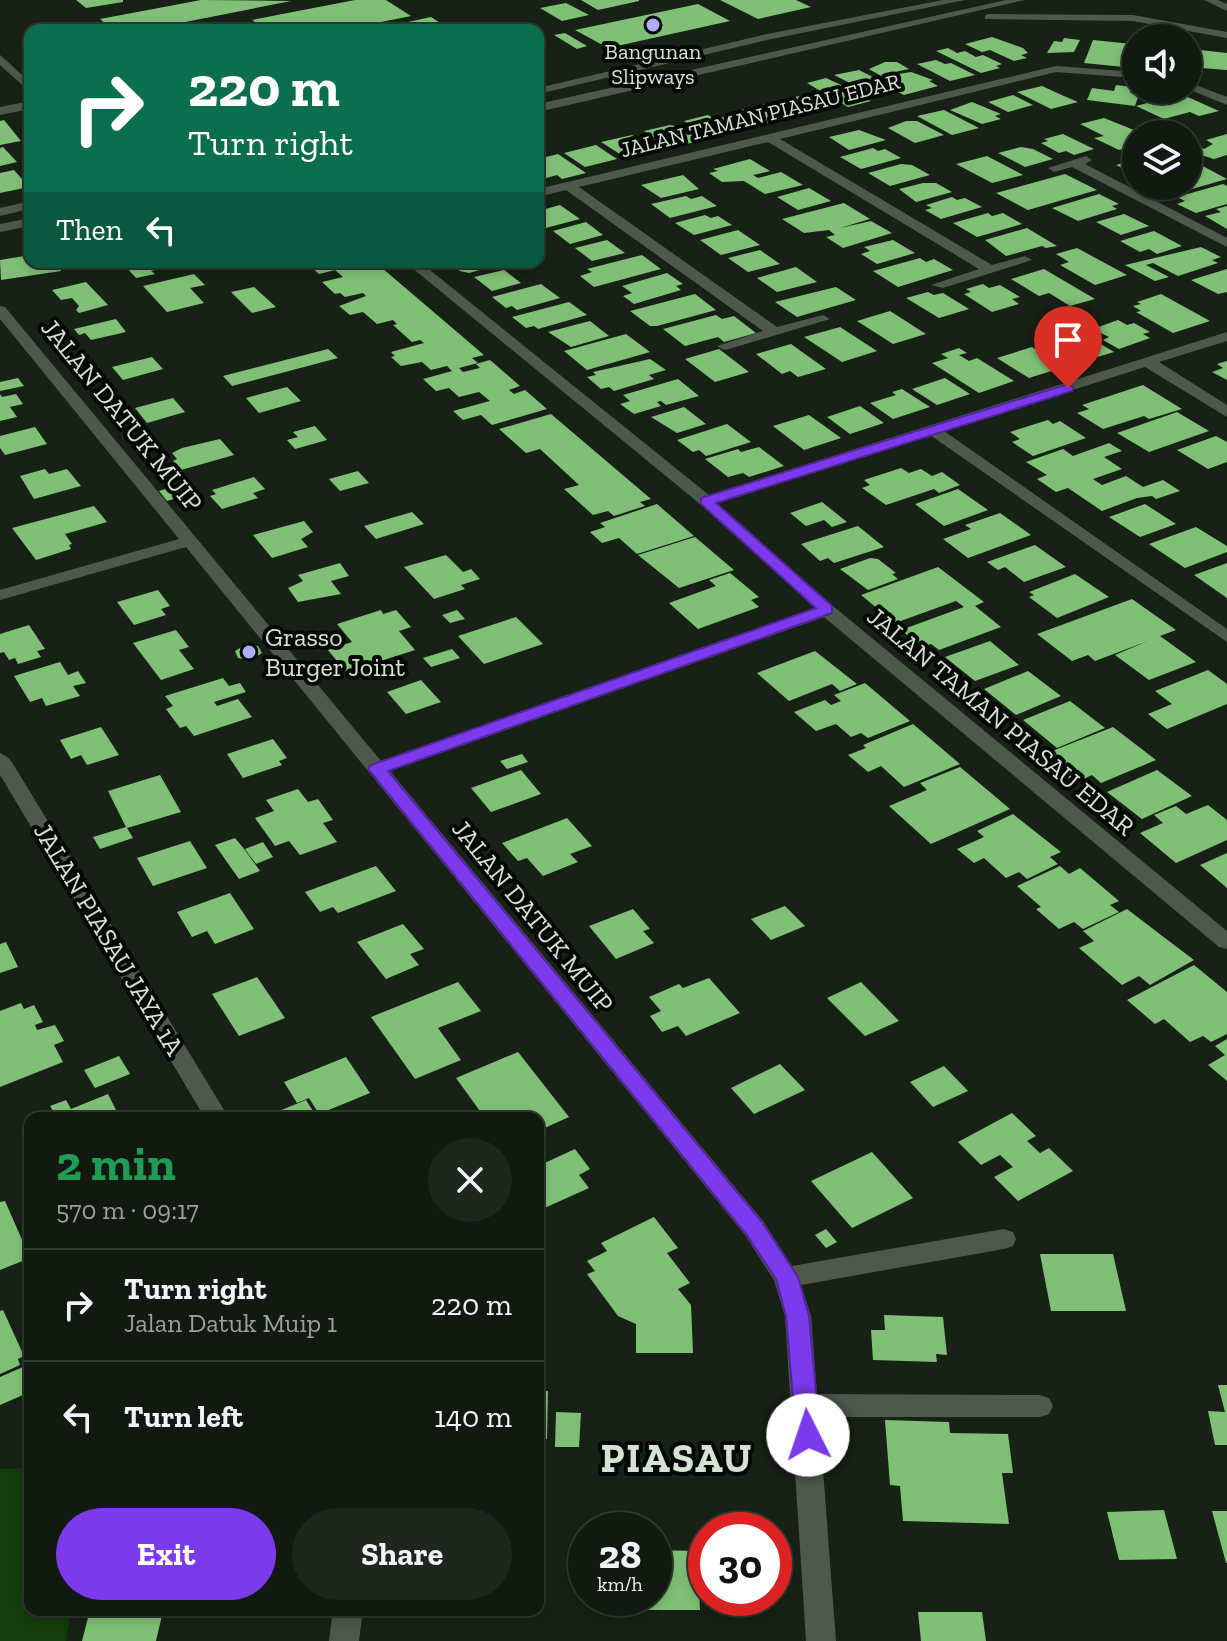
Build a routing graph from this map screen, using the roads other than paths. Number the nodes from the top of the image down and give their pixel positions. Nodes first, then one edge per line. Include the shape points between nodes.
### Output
1 (962, 0) edge
2 (1020, 0) edge
3 (1209, 0) edge
4 (1096, 4) dead end
5 (1227, 8) edge
6 (1060, 16) junction
7 (902, 27) junction
8 (1227, 35) edge
9 (0, 58) edge
10 (1122, 74) edge
11 (592, 78) junction
12 (656, 80) junction
13 (24, 83) edge
14 (544, 90) edge
15 (1202, 91) edge
16 (1227, 101) edge
17 (24, 106) edge
18 (544, 107) edge
19 (0, 111) edge
20 (769, 137) junction
21 (1054, 168) dead end
22 (569, 186) junction
23 (544, 192) edge
24 (24, 206) edge
25 (0, 212) edge
26 (24, 223) edge
27 (0, 228) edge
28 (1227, 243) edge
29 (1025, 260) dead end
30 (419, 268) edge
31 (990, 270) junction
32 (938, 285) dead end
33 (0, 310) edge
34 (823, 319) dead end
35 (774, 332) junction
36 (1227, 336) edge
37 (724, 346) dead end
38 (1148, 362) junction
39 (1227, 412) edge
40 (934, 431) junction
41 (706, 501) junction
42 (190, 541) junction
43 (0, 595) edge
44 (827, 610) junction
45 (1227, 637) edge
46 (0, 759) edge
47 (377, 769) junction
48 (1227, 942) edge
49 (213, 1112) edge
50 (1004, 1239) dead end
51 (786, 1277) junction
52 (806, 1405) junction
53 (1040, 1406) dead end
54 (347, 1616) edge
55 (344, 1641) edge
56 (821, 1641) edge

1 - 11 street via 767,37
2 - 7 street
3 - 5 street
4 - 6 street
6 - 7 street via 982,17
6 - 8 street via 1133,18
7 - 12 street
9 - 13 street
10 - 20 street, JALAN TAMAN PIASAU EDAR via 1056,69
11 - 12 street
11 - 14 street
12 - 18 street
15 - 16 street
17 - 19 street
20 - 22 street, JALAN TAMAN PIASAU EDAR
20 - 31 street
21 - 28 street via 1080,162
22 - 23 street, JALAN TAMAN PIASAU EDAR
22 - 35 street
24 - 25 street
26 - 27 street
29 - 31 street
30 - 41 street, JALAN TAMAN PIASAU EDAR
31 - 32 street
33 - 42 street, JALAN DATUK MUIP
34 - 35 street
35 - 37 street
36 - 38 street
38 - 39 street
38 - 40 street
40 - 41 street
40 - 45 street
41 - 44 street, JALAN TAMAN PIASAU EDAR
42 - 43 street
42 - 47 street, JALAN DATUK MUIP
44 - 47 street
44 - 48 street, JALAN TAMAN PIASAU EDAR
46 - 49 street, JALAN PIASAU JAYA 1A
47 - 51 street, JALAN DATUK MUIP via 754,1228
50 - 51 street
51 - 52 street, JALAN DATUK MUIP via 798,1316
52 - 53 street
52 - 56 street, JALAN DATUK MUIP
54 - 55 street

